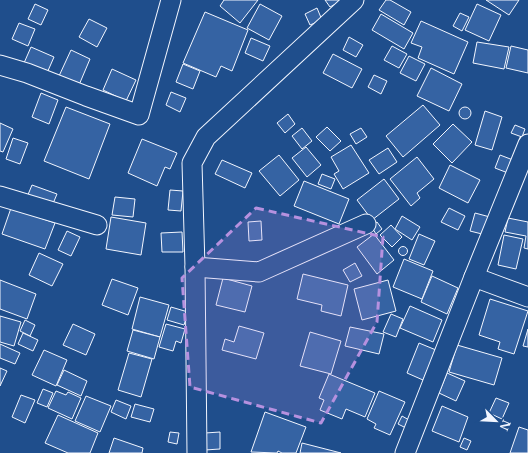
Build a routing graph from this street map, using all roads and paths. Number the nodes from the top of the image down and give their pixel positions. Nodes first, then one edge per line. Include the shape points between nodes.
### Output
1 (172, 0) edge
2 (354, 0) edge
3 (0, 66) edge
4 (528, 144) edge
5 (0, 196) edge
6 (366, 224) dead end
7 (97, 225) dead end
8 (195, 267) junction
9 (474, 277) junction
10 (528, 297) edge
11 (197, 453) edge
12 (405, 453) edge

1 - 3 street via 139,115 27,73
2 - 8 street via 206,137 192,163
4 - 9 street
5 - 7 street
6 - 8 street via 259,272
8 - 11 street
9 - 10 street
9 - 12 street

